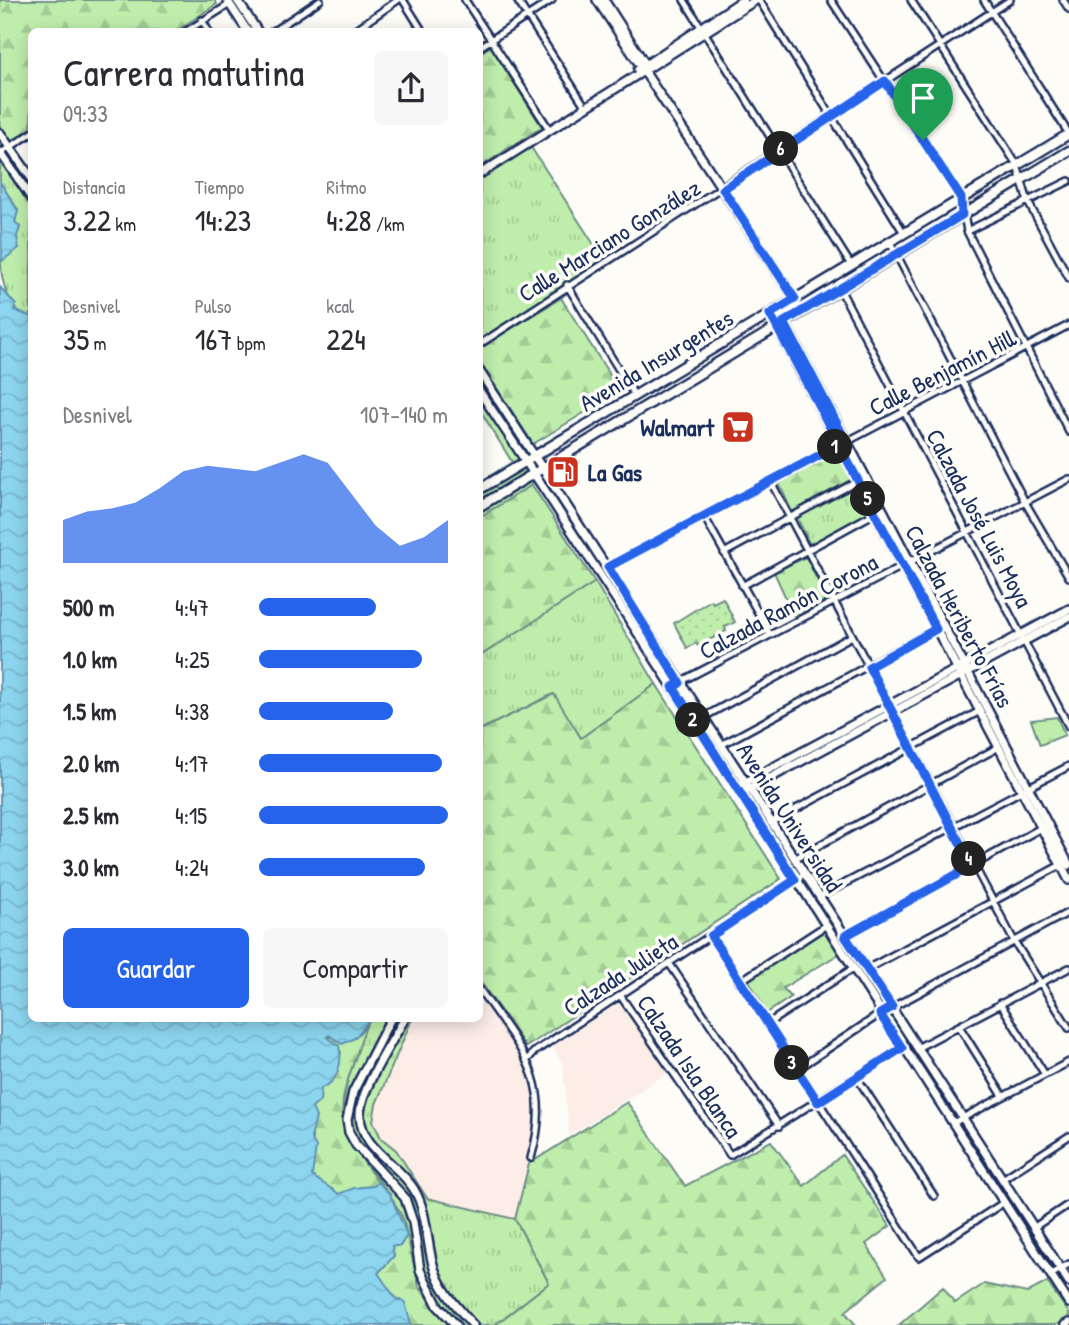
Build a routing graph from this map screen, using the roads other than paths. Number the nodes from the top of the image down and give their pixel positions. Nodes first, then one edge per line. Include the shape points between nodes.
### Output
1 (320, 0) edge
2 (401, 0) edge
3 (465, 0) edge
4 (517, 0) edge
5 (552, 0) edge
6 (597, 0) edge
7 (604, 0) edge
8 (684, 0) edge
9 (743, 0) edge
10 (757, 0) edge
11 (831, 0) edge
12 (911, 0) edge
13 (984, 0) edge
14 (1010, 0) edge
15 (1063, 0) edge
16 (231, 1) edge
17 (1069, 9) edge
18 (992, 11) junction
19 (527, 15) junction
20 (202, 20) junction
21 (191, 28) edge
22 (207, 28) edge
23 (246, 28) edge
24 (255, 28) edge
25 (278, 28) edge
26 (358, 28) edge
27 (420, 28) edge
28 (703, 30) junction
29 (491, 39) junction
30 (483, 45) edge
31 (940, 46) junction
32 (644, 71) junction
33 (885, 81) junction
34 (585, 106) junction
35 (832, 116) junction
36 (550, 129) junction
37 (0, 133) edge
38 (1069, 134) edge
39 (28, 136) edge
40 (10, 147) junction
41 (779, 150) junction
42 (1069, 151) edge
43 (0, 153) edge
44 (1017, 165) junction
45 (483, 172) edge
46 (28, 173) edge
47 (1020, 180) junction
48 (1069, 181) edge
49 (723, 189) junction
50 (28, 193) edge
51 (961, 198) junction
52 (1028, 202) junction
53 (962, 215) junction
54 (967, 231) junction
55 (904, 233) junction
56 (890, 242) junction
57 (897, 254) junction
58 (851, 265) junction
59 (1069, 278) edge
60 (568, 285) junction
61 (840, 289) junction
62 (795, 299) junction
63 (774, 312) junction
64 (780, 324) junction
65 (1069, 325) edge
66 (483, 342) edge
67 (1028, 348) junction
68 (483, 377) edge
69 (964, 381) junction
70 (483, 396) edge
71 (635, 396) junction
72 (903, 412) junction
73 (1069, 432) edge
74 (843, 443) junction
75 (535, 456) junction
76 (526, 461) junction
77 (543, 467) junction
78 (533, 473) junction
79 (1069, 479) edge
80 (858, 481) junction
81 (771, 482) junction
82 (483, 487) edge
83 (1025, 502) junction
84 (483, 504) edge
85 (875, 513) junction
86 (704, 516) junction
87 (789, 520) junction
88 (968, 531) junction
89 (807, 552) junction
90 (724, 553) junction
91 (906, 564) junction
92 (608, 567) junction
93 (1069, 577) edge
94 (742, 586) junction
95 (834, 602) junction
96 (1069, 609) edge
97 (1069, 617) edge
98 (936, 629) junction
99 (770, 634) junction
100 (852, 636) junction
101 (1023, 639) junction
102 (869, 667) junction
103 (963, 671) junction
104 (676, 685) junction
105 (891, 709) junction
106 (979, 711) junction
107 (702, 718) junction
108 (1069, 727) edge
109 (721, 745) junction
110 (999, 747) junction
111 (910, 748) junction
112 (1069, 766) edge
113 (931, 786) junction
114 (742, 788) junction
115 (1025, 788) junction
116 (770, 823) junction
117 (952, 825) junction
118 (1041, 828) junction
119 (794, 859) junction
120 (1065, 865) edge
121 (972, 866) junction
122 (804, 874) junction
123 (795, 880) junction
124 (1069, 880) edge
125 (819, 897) junction
126 (992, 901) junction
127 (1069, 912) edge
128 (825, 926) junction
129 (711, 936) junction
130 (845, 936) junction
131 (1014, 941) junction
132 (669, 963) junction
133 (1069, 968) edge
134 (852, 969) junction
135 (867, 969) junction
136 (739, 982) junction
137 (1040, 983) junction
138 (483, 994) edge
139 (620, 995) junction
140 (1000, 1003) junction
141 (892, 1007) junction
142 (880, 1014) junction
143 (1069, 1014) edge
144 (1062, 1018) junction
145 (389, 1022) edge
146 (402, 1022) edge
147 (767, 1024) junction
148 (959, 1026) junction
149 (1069, 1028) edge
150 (384, 1031) junction
151 (395, 1036) junction
152 (902, 1048) junction
153 (917, 1048) junction
154 (528, 1059) junction
155 (1069, 1062) edge
156 (796, 1070) junction
157 (1044, 1073) junction
158 (856, 1076) junction
159 (1003, 1096) junction
160 (818, 1102) junction
161 (963, 1119) junction
162 (953, 1124) junction
163 (779, 1126) junction
164 (1069, 1136) edge
165 (531, 1158) dead end
166 (1004, 1178) junction
167 (934, 1196) dead end
168 (1003, 1203) junction
169 (1069, 1204) edge
170 (1033, 1228) junction
171 (1069, 1264) edge
172 (1060, 1269) junction
173 (1051, 1274) junction
174 (1069, 1282) edge
175 (1069, 1303) edge
176 (456, 1325) edge
177 (472, 1325) edge

1 - 25 street
2 - 26 street
2 - 27 street
3 - 29 street
4 - 19 street
5 - 19 street
6 - 32 main road
7 - 32 main road
8 - 28 street
9 - 28 main road
10 - 28 main road
10 - 35 street
11 - 33 street
12 - 31 street
13 - 18 street
14 - 18 street, Calle Marciano González
15 - 17 street
16 - 20 street
16 - 23 main road
16 - 24 main road
18 - 31 street, Calle Marciano González
18 - 38 street
19 - 29 street
19 - 34 street
20 - 21 street
20 - 22 street
28 - 32 main road
28 - 41 street
29 - 30 street
29 - 36 street
31 - 33 street, Calle Marciano González
31 - 44 street
32 - 34 main road
32 - 49 main road
33 - 35 street, Calle Marciano González
33 - 51 street
34 - 36 main road
35 - 41 street, Calle Marciano González
35 - 55 street
36 - 45 main road
37 - 40 main road
38 - 44 main road, Avenida Insurgentes
39 - 40 street
40 - 43 street
40 - 46 main road
41 - 49 street, Calle Marciano González
41 - 58 street
42 - 47 main road, Avenida Insurgentes
43 - 50 main road
44 - 47 street
44 - 51 main road, Avenida Insurgentes
47 - 52 street
47 - 53 main road, Avenida Insurgentes
48 - 52 street
49 - 60 street, Calle Marciano González
49 - 62 main road
51 - 53 street
51 - 55 main road, Avenida Insurgentes
52 - 54 street
52 - 59 street
53 - 54 street
53 - 57 main road, Avenida Insurgentes
54 - 67 street
55 - 56 main road, Avenida Insurgentes
56 - 57 street
56 - 58 main road, Avenida Insurgentes
57 - 61 main road, Avenida Insurgentes
57 - 69 street
58 - 62 main road, Avenida Insurgentes
60 - 66 street, Calle Marciano González
60 - 71 street
61 - 64 main road, Avenida Insurgentes
61 - 72 street, Calzada José Luis Moya
62 - 63 main road, Avenida Insurgentes
63 - 64 main road, Calzada Heriberto Frías
63 - 71 main road, Avenida Insurgentes
64 - 74 main road, Calzada Heriberto Frías
64 - 77 main road, Avenida Insurgentes
65 - 67 street, Calle Benjamín Hill
67 - 69 street, Calle Benjamín Hill
67 - 73 street
68 - 75 main road, Avenida Universidad
69 - 72 street, Calle Benjamín Hill
69 - 83 street
70 - 76 main road, Avenida Universidad
71 - 75 main road, Avenida Insurgentes
72 - 74 street, Calle Benjamín Hill
72 - 88 street, Calzada José Luis Moya
74 - 80 main road, Calzada Heriberto Frías
74 - 81 street, Calle Benjamín Hill
74 - 91 main road, Calzada Heriberto Frías
75 - 76 main road, Avenida Insurgentes
75 - 77 main road, Avenida Universidad
76 - 78 main road, Avenida Universidad
76 - 82 main road, Avenida Insurgentes
77 - 78 main road, Avenida Insurgentes
77 - 92 main road, Avenida Universidad
78 - 84 main road, Avenida Insurgentes
78 - 104 main road, Avenida Universidad
79 - 83 street, Calzada Ramón Corona
80 - 85 main road, Calzada Heriberto Frías
80 - 87 street
81 - 86 street, Calle Benjamín Hill
81 - 87 street
83 - 88 street, Calzada Ramón Corona
83 - 93 street
85 - 89 street
85 - 91 main road, Calzada Heriberto Frías
86 - 90 street
86 - 92 street, Calle Benjamín Hill
87 - 89 street
87 - 90 street
88 - 91 street, Calzada Ramón Corona
88 - 101 street, Calzada José Luis Moya
89 - 94 street
89 - 95 street
90 - 94 street
91 - 95 street, Calzada Ramón Corona
91 - 98 main road, Calzada Heriberto Frías
91 - 103 main road, Calzada Heriberto Frías
92 - 104 main road, Avenida Universidad
94 - 99 street
95 - 99 street, Calzada Ramón Corona
95 - 100 street
96 - 101 main road
97 - 101 main road
98 - 102 street
98 - 103 main road, Calzada Heriberto Frías
99 - 104 street, Calzada Ramón Corona
100 - 102 street
100 - 107 street
101 - 103 main road
101 - 108 street, Calzada José Luis Moya
102 - 105 street
102 - 109 street
103 - 105 main road
103 - 106 main road, Calzada Heriberto Frías
103 - 115 main road, Calzada Heriberto Frías
104 - 107 main road, Avenida Universidad
104 - 114 main road, Avenida Universidad
105 - 111 street
105 - 114 main road
106 - 110 main road, Calzada Heriberto Frías
106 - 111 street
107 - 109 main road, Avenida Universidad
109 - 114 main road, Avenida Universidad
110 - 113 street
110 - 115 main road, Calzada Heriberto Frías
111 - 113 street
111 - 116 street
112 - 115 street
113 - 117 street
113 - 119 street
114 - 116 main road, Avenida Universidad
114 - 123 main road, Avenida Universidad
115 - 117 street
115 - 118 main road, Calzada Heriberto Frías
115 - 120 main road, Calzada Heriberto Frías
116 - 119 main road, Avenida Universidad
117 - 121 street
117 - 125 street
118 - 120 main road, Calzada Heriberto Frías
118 - 121 street
119 - 122 main road, Avenida Universidad
120 - 124 main road, Calzada Heriberto Frías
120 - 126 street
121 - 126 street
121 - 130 street
122 - 123 street, Calzada Julieta
122 - 125 main road, Avenida Universidad
123 - 128 main road, Avenida Universidad
123 - 129 street, Calzada Julieta
125 - 130 main road, Avenida Universidad
126 - 131 street
126 - 135 street
127 - 131 street
128 - 134 main road, Avenida Universidad
128 - 136 street
129 - 132 street, Calzada Julieta
129 - 136 street
130 - 135 main road, Avenida Universidad
131 - 137 street
131 - 141 street
132 - 139 street, Calzada Julieta
132 - 163 street
133 - 137 street
134 - 142 main road, Avenida Universidad
134 - 147 street
135 - 141 main road, Avenida Universidad
136 - 147 street
137 - 140 street
137 - 144 street
138 - 154 street
139 - 154 street, Calzada Julieta
139 - 163 street, Calzada Isla Blanca via 730,1156
140 - 148 street
140 - 157 street
141 - 142 street
141 - 153 main road, Avenida Universidad
142 - 152 main road, Avenida Universidad
142 - 156 street
143 - 144 street
144 - 149 street
145 - 150 main road
146 - 151 main road
147 - 156 street
148 - 153 street
148 - 159 street
150 - 151 main road
150 - 176 main road via 353,1092 349,1132 405,1198 420,1270 438,1306
151 - 177 main road via 362,1101 361,1124 368,1142 417,1194 434,1268 451,1300
152 - 158 street
152 - 162 main road, Avenida Universidad
153 - 161 main road, Avenida Universidad
154 - 165 street via 539,1094 538,1135
155 - 157 street
156 - 160 street
157 - 159 street
158 - 160 street
158 - 167 street
159 - 161 street
160 - 163 street
160 - 168 street via 919,1257
161 - 162 street
161 - 166 main road, Avenida Universidad
162 - 168 main road, Avenida Universidad
164 - 166 street
166 - 170 main road, Avenida Universidad
168 - 173 main road, Avenida Universidad
169 - 170 street
170 - 172 main road, Avenida Universidad
171 - 172 street
172 - 173 street
172 - 174 main road, Avenida Universidad
173 - 175 main road, Avenida Universidad

